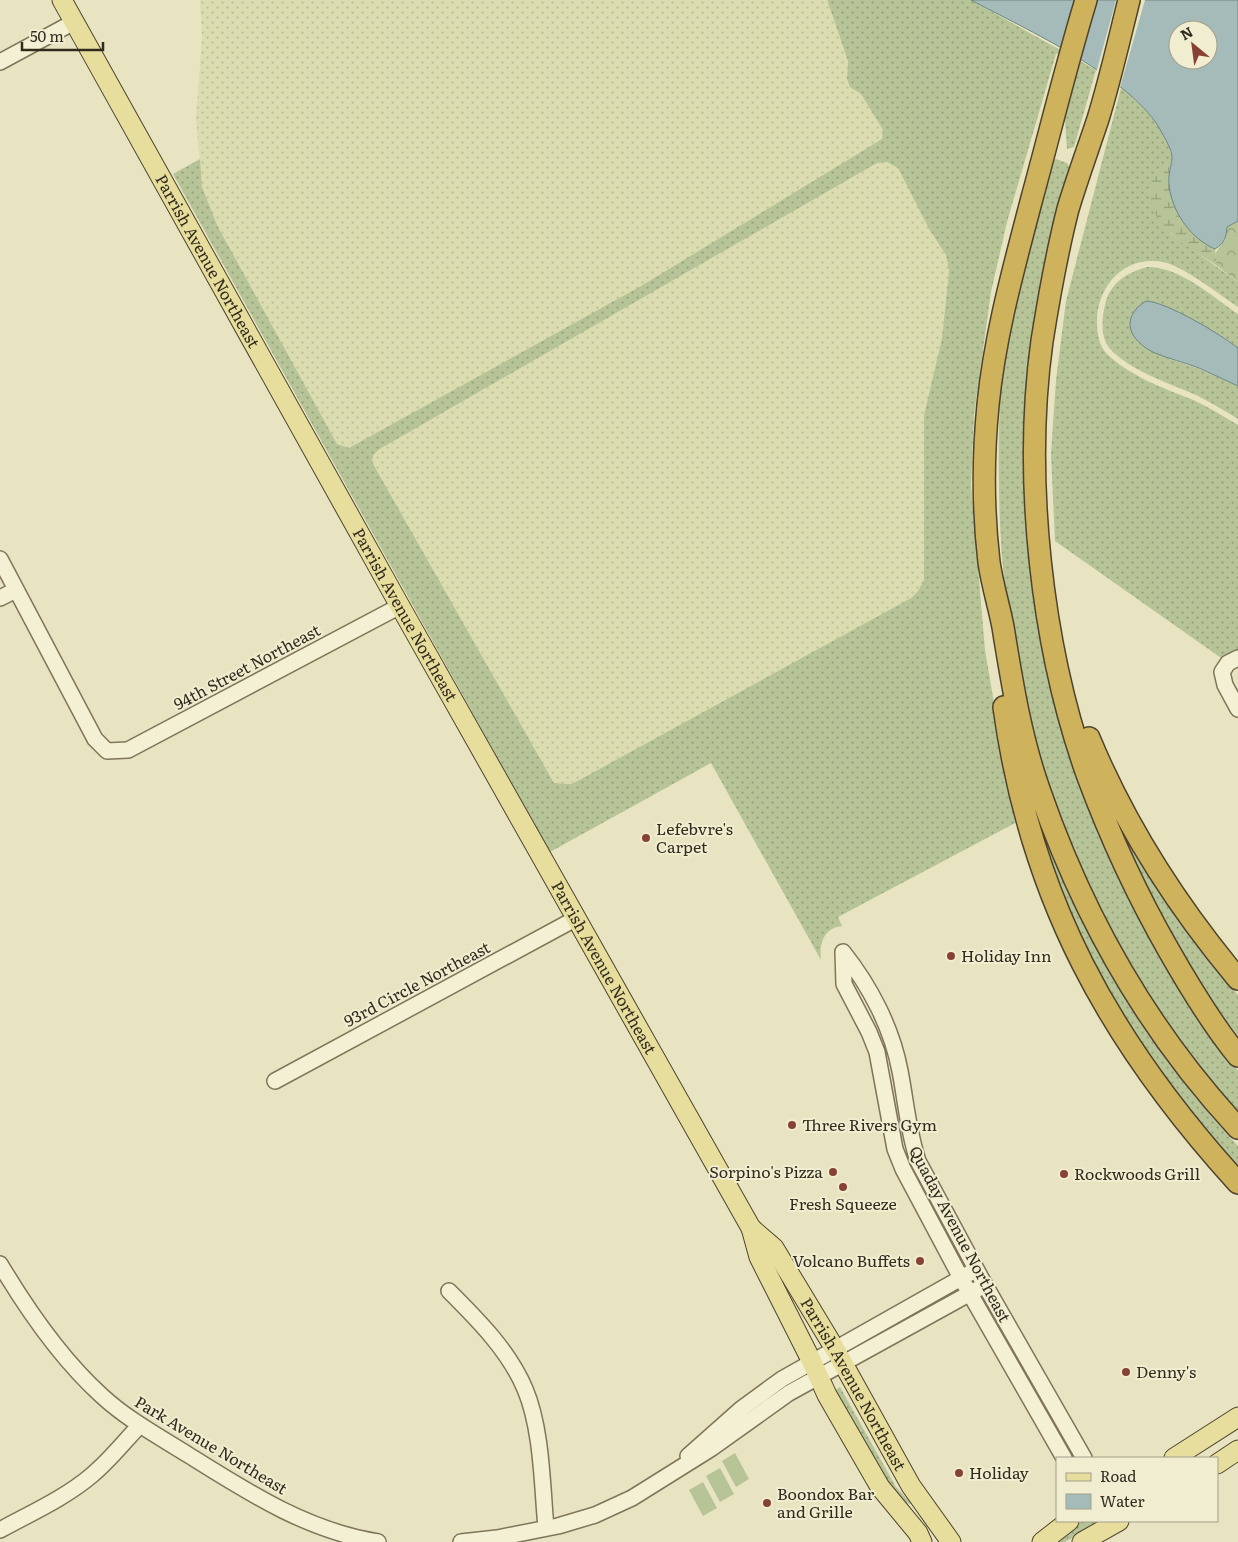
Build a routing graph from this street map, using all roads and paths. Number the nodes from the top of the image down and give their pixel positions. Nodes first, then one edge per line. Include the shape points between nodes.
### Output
1 (62, 0) edge
2 (1086, 0) edge
3 (1129, 0) edge
4 (74, 22) junction
5 (0, 62) edge
6 (1041, 556) junction
7 (0, 559) edge
8 (16, 590) junction
9 (997, 595) junction
10 (0, 598) edge
11 (400, 606) junction
12 (1238, 658) edge
13 (1234, 695) edge
14 (1238, 709) edge
15 (575, 919) junction
16 (1238, 978) edge
17 (1238, 1056) edge
18 (275, 1081) dead end
19 (1238, 1128) edge
20 (1238, 1183) edge
21 (752, 1228) junction
22 (0, 1264) edge
23 (976, 1269) junction
24 (961, 1278) junction
25 (985, 1285) junction
26 (449, 1291) dead end
27 (970, 1294) junction
28 (839, 1356) junction
29 (816, 1369) junction
30 (1238, 1417) edge
31 (140, 1425) junction
32 (1238, 1450) edge
33 (1063, 1457) edge
34 (1083, 1457) edge
35 (1176, 1457) edge
36 (1218, 1463) edge
37 (1068, 1522) edge
38 (1117, 1522) edge
39 (546, 1528) junction
40 (0, 1530) edge
41 (378, 1542) edge
42 (461, 1542) edge
43 (922, 1542) edge
44 (951, 1542) edge
45 (1042, 1542) edge
46 (1082, 1542) edge

1 - 4 main road, Parrish Avenue Northeast
2 - 9 highway via 1059,91 998,336 988,406 986,488 989,564
3 - 6 highway via 1098,116 1068,210 1042,341 1035,409 1035,477
4 - 5 street
4 - 11 main road, Parrish Avenue Northeast
6 - 16 highway via 1062,652 1085,730 1110,788 1154,864 1209,944
6 - 17 highway via 1051,634 1087,775 1147,912 1183,976
7 - 8 street
8 - 10 street
8 - 11 street, 94th Street Northeast via 95,739 107,751 128,750
9 - 19 highway via 1022,729 1039,791 1070,871 1102,937 1140,1002 1183,1062
9 - 20 highway via 994,634 1013,764 1022,806 1049,891 1081,962 1115,1023 1184,1121
11 - 15 main road, Parrish Avenue Northeast
12 - 13 street via 1228,662 1222,672 1225,685
13 - 14 street
15 - 18 street, 93rd Circle Northeast
15 - 21 main road, Parrish Avenue Northeast
21 - 28 main road, Parrish Avenue Northeast via 774,1248
21 - 29 main road, Parrish Avenue Northeast via 759,1257
22 - 31 street, Park Avenue Northeast via 25,1304 76,1370 101,1395
23 - 24 street
23 - 24 street, Quaday Avenue Northeast via 918,1161 891,1035 860,973 843,952 844,984 876,1052 895,1149
23 - 25 street, Quaday Avenue Northeast
24 - 27 street, Quaday Avenue Northeast
24 - 28 street
25 - 27 street
25 - 34 street, Quaday Avenue Northeast
26 - 39 street via 502,1350 526,1391 533,1414
27 - 28 street
27 - 33 street, Quaday Avenue Northeast
28 - 29 street
28 - 44 main road, Parrish Avenue Northeast via 911,1486
29 - 39 street via 782,1379 705,1440 664,1479 632,1498 595,1515
29 - 43 main road, Parrish Avenue Northeast via 827,1395 876,1480
30 - 35 main road
31 - 40 street via 91,1476
31 - 41 street, Park Avenue Northeast via 236,1485 308,1523
32 - 36 main road
37 - 45 main road
38 - 46 main road
39 - 42 street

